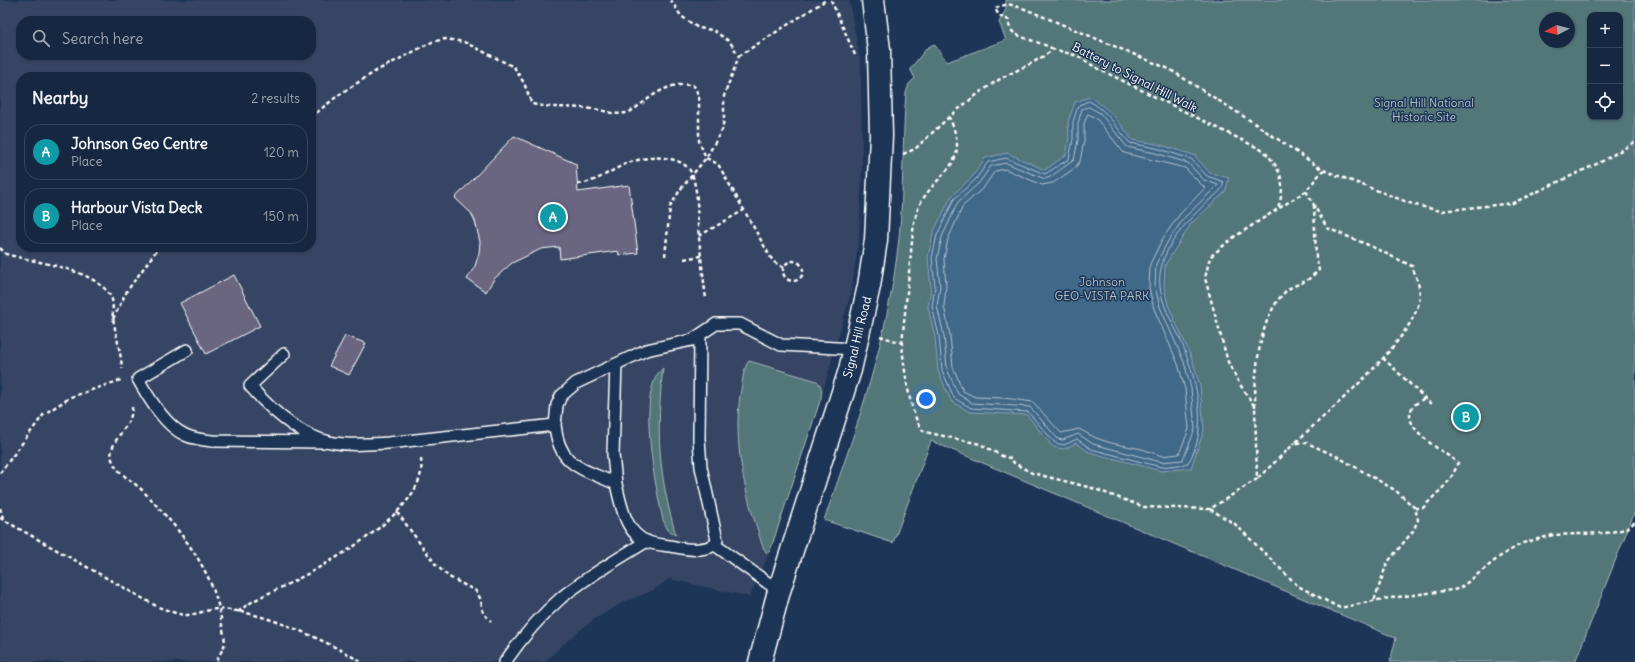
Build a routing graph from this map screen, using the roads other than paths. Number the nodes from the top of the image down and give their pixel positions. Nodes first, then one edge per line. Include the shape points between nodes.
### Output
1 (873, 0) edge
2 (700, 335) junction
3 (855, 349) junction
4 (187, 350) dead end
5 (284, 354) dead end
6 (616, 364) junction
7 (555, 425) junction
8 (330, 442) junction
9 (616, 484) junction
10 (647, 541) junction
11 (715, 545) junction
12 (779, 591) junction
13 (505, 662) edge
14 (760, 662) edge

1 - 3 street, Signal Hill Road via 881,85 879,195 869,286
2 - 3 lane via 716,324 740,324 780,345
2 - 6 lane via 682,343 646,350
2 - 11 lane via 698,439 701,467 717,540
3 - 12 street, Signal Hill Road via 833,428
4 - 8 lane via 138,379 151,401 183,435 212,441
5 - 8 lane via 250,386 297,428
6 - 7 lane via 567,389 557,405
6 - 9 lane via 613,454
7 - 8 lane via 381,443
7 - 9 lane via 556,441 569,462
9 - 10 lane via 623,512 630,526 636,536
10 - 11 lane via 696,550
10 - 13 lane via 583,581 561,598 537,621
11 - 12 lane
12 - 14 street, Signal Hill Road

